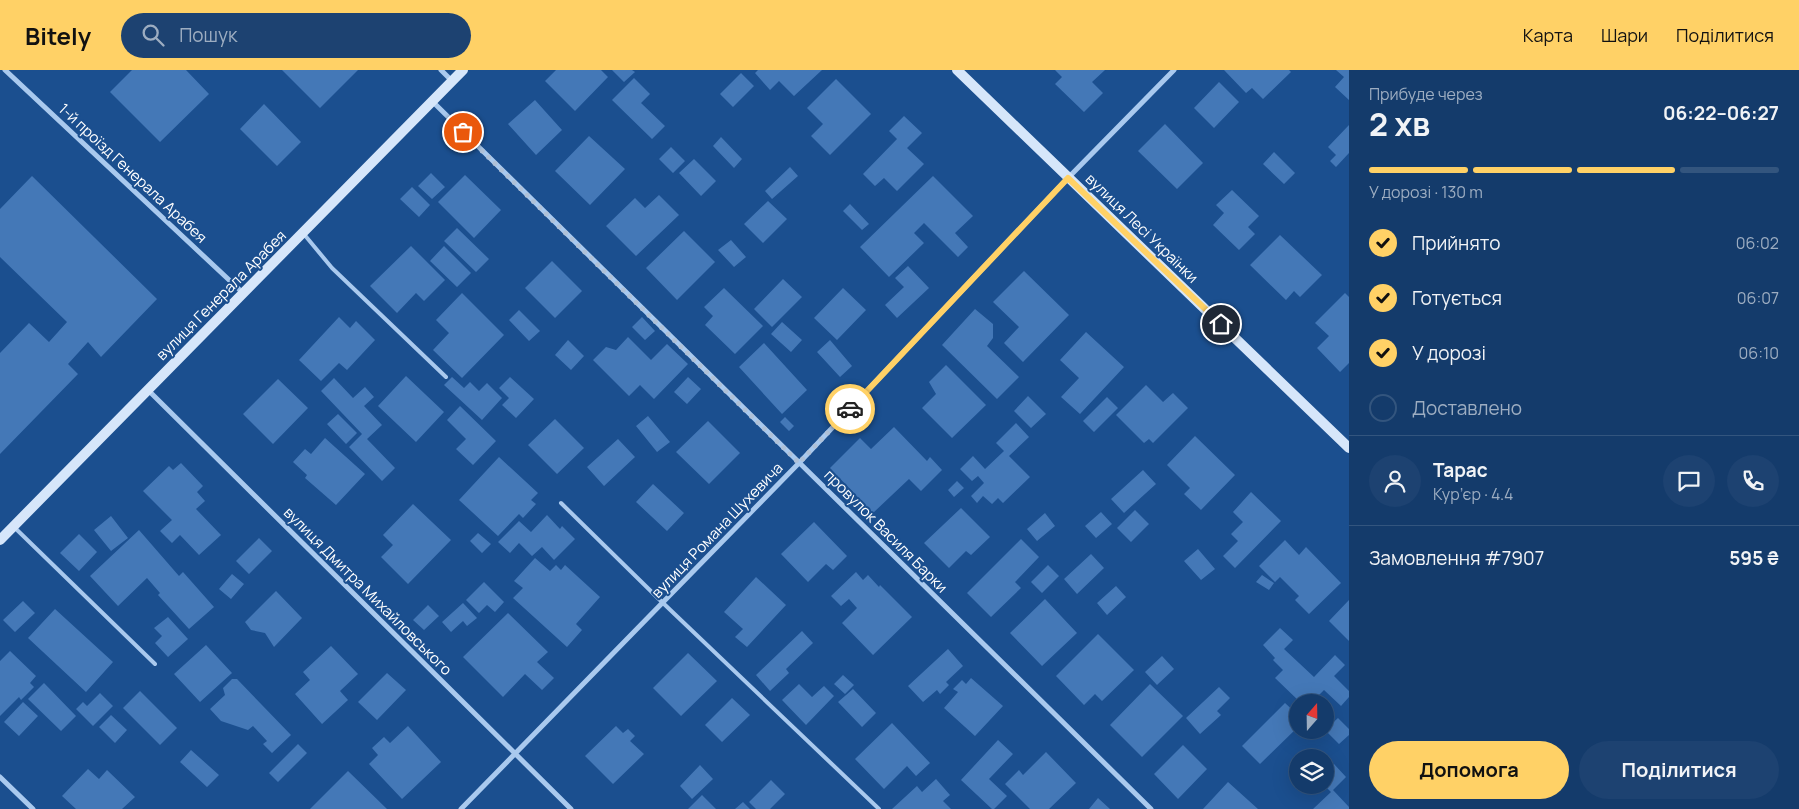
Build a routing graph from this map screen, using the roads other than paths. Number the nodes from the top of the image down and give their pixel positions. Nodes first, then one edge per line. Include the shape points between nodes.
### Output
1 (5, 70) edge
2 (440, 70) edge
3 (463, 70) edge
4 (957, 70) edge
5 (1174, 70) edge
6 (452, 81) junction
7 (432, 102) junction
8 (1068, 178) junction
9 (303, 233) junction
10 (243, 294) junction
11 (446, 377) dead end
12 (148, 390) junction
13 (1349, 448) edge
14 (799, 463) junction
15 (561, 503) dead end
16 (14, 526) junction
17 (0, 540) edge
18 (663, 603) junction
19 (155, 664) dead end
20 (514, 754) junction
21 (0, 777) edge
22 (33, 809) edge
23 (461, 809) edge
24 (571, 809) edge
25 (879, 809) edge
26 (1151, 809) edge

1 - 10 street, 1-й проїзд Генерала Арабея
2 - 6 street
3 - 6 main road, вулиця Генерала Арабея
4 - 8 main road, вулиця Лесі Українки
5 - 8 street, вулиця Романа Шухевича
6 - 7 main road, вулиця Генерала Арабея
7 - 9 main road, вулиця Генерала Арабея
7 - 14 street, провулок Василя Барки
8 - 13 main road, вулиця Лесі Українки
8 - 14 street, вулиця Романа Шухевича
9 - 10 main road, вулиця Генерала Арабея
9 - 11 lane via 332,268
10 - 12 main road, вулиця Генерала Арабея
12 - 16 main road, вулиця Генерала Арабея
12 - 20 street, вулиця Дмитра Михайловського
14 - 18 street, вулиця Романа Шухевича
14 - 26 street, провулок Василя Барки
15 - 18 lane
16 - 17 main road, вулиця Генерала Арабея
16 - 19 lane
18 - 20 street, вулиця Романа Шухевича
18 - 25 lane
20 - 23 street, вулиця Романа Шухевича
20 - 24 street, вулиця Дмитра Михайловського
21 - 22 street

